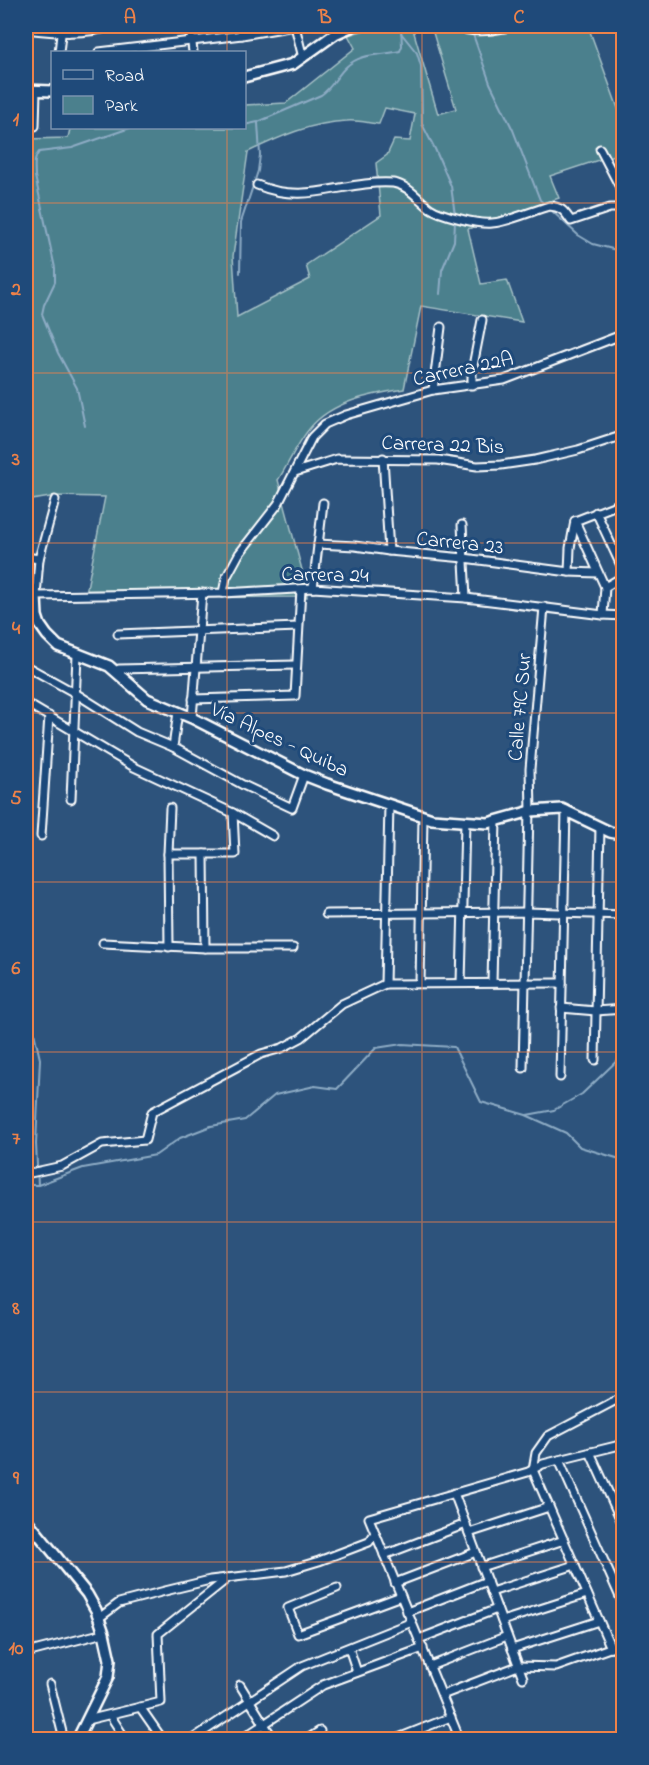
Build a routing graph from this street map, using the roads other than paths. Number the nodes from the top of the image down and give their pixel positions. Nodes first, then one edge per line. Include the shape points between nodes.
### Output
1 (114, 26) edge
2 (190, 26) edge
3 (241, 26) edge
4 (295, 26) edge
5 (353, 26) edge
6 (455, 26) edge
7 (517, 26) edge
8 (26, 29) edge
9 (62, 29) edge
10 (243, 35) junction
11 (192, 41) junction
12 (59, 51) edge
13 (107, 51) edge
14 (193, 51) edge
15 (303, 58) junction
16 (246, 76) edge
17 (31, 90) edge
18 (51, 91) edge
19 (34, 126) dead end
20 (600, 149) dead end
21 (257, 185) dead end
22 (624, 195) edge
23 (624, 208) edge
24 (482, 320) dead end
25 (441, 327) dead end
26 (624, 334) edge
27 (472, 385) junction
28 (434, 390) junction
29 (624, 435) edge
30 (383, 458) junction
31 (294, 472) junction
32 (55, 500) dead end
33 (624, 502) edge
34 (323, 503) dead end
35 (596, 512) junction
36 (575, 521) junction
37 (462, 525) dead end
38 (318, 544) junction
39 (389, 551) junction
40 (26, 557) edge
41 (464, 558) junction
42 (39, 559) junction
43 (569, 572) junction
44 (598, 573) junction
45 (624, 574) edge
46 (605, 587) junction
47 (313, 588) junction
48 (301, 589) junction
49 (202, 593) junction
50 (223, 593) junction
51 (26, 595) edge
52 (36, 596) junction
53 (466, 598) junction
54 (544, 607) junction
55 (603, 615) junction
56 (624, 616) edge
57 (298, 627) junction
58 (199, 631) junction
59 (118, 634) dead end
60 (77, 655) junction
61 (296, 665) junction
62 (26, 666) edge
63 (196, 667) junction
64 (115, 672) junction
65 (75, 693) junction
66 (193, 699) junction
67 (26, 703) edge
68 (178, 712) junction
69 (49, 716) junction
70 (192, 717) junction
71 (75, 733) junction
72 (173, 747) junction
73 (304, 775) junction
74 (71, 799) dead end
75 (389, 805) junction
76 (170, 808) dead end
77 (566, 810) junction
78 (530, 811) junction
79 (233, 813) junction
80 (423, 817) junction
81 (496, 820) junction
82 (465, 822) junction
83 (600, 827) junction
84 (624, 835) edge
85 (41, 836) dead end
86 (273, 836) dead end
87 (168, 855) junction
88 (204, 855) junction
89 (494, 912) junction
90 (527, 912) junction
91 (421, 913) junction
92 (463, 913) junction
93 (563, 913) junction
94 (326, 914) dead end
95 (387, 914) junction
96 (598, 915) junction
97 (624, 915) edge
98 (103, 943) dead end
99 (169, 947) junction
100 (205, 948) junction
101 (293, 948) dead end
102 (492, 982) junction
103 (525, 982) junction
104 (420, 983) junction
105 (461, 983) junction
106 (562, 983) junction
107 (385, 984) junction
108 (561, 1008) junction
109 (624, 1009) edge
110 (596, 1011) junction
111 (595, 1060) dead end
112 (523, 1068) dead end
113 (560, 1077) dead end
114 (29, 1173) edge
115 (624, 1396) edge
116 (623, 1446) edge
117 (590, 1452) junction
118 (559, 1460) junction
119 (533, 1470) junction
120 (454, 1493) junction
121 (549, 1508) junction
122 (26, 1520) edge
123 (466, 1524) junction
124 (624, 1527) edge
125 (375, 1533) junction
126 (469, 1533) junction
127 (564, 1540) junction
128 (476, 1552) junction
129 (384, 1555) junction
130 (575, 1565) junction
131 (482, 1567) junction
132 (228, 1578) junction
133 (487, 1581) junction
134 (396, 1583) junction
135 (337, 1588) dead end
136 (491, 1592) junction
137 (587, 1594) junction
138 (401, 1596) junction
139 (624, 1606) edge
140 (497, 1609) junction
141 (407, 1612) junction
142 (99, 1618) junction
143 (502, 1621) junction
144 (599, 1621) junction
145 (412, 1622) junction
146 (104, 1633) junction
147 (507, 1636) junction
148 (418, 1639) junction
149 (624, 1643) edge
150 (349, 1647) junction
151 (423, 1648) junction
152 (611, 1648) junction
153 (512, 1649) junction
154 (26, 1653) edge
155 (430, 1666) junction
156 (518, 1666) junction
157 (357, 1672) junction
158 (523, 1678) dead end
159 (50, 1684) dead end
160 (240, 1685) dead end
161 (442, 1695) junction
162 (250, 1701) junction
163 (140, 1707) junction
164 (110, 1714) junction
165 (451, 1717) junction
166 (87, 1720) junction
167 (264, 1724) junction
168 (82, 1730) junction
169 (320, 1731) dead end
170 (196, 1738) edge
171 (64, 1740) edge
172 (77, 1740) edge
173 (88, 1740) edge
174 (126, 1740) edge
175 (163, 1740) edge
176 (240, 1740) edge
177 (273, 1740) edge
178 (306, 1740) edge
179 (393, 1740) edge
180 (460, 1740) edge

1 - 9 street via 98,31
2 - 11 street
3 - 10 street
4 - 10 street
4 - 15 street
5 - 15 street
6 - 7 street via 476,31
8 - 9 street
9 - 12 street
10 - 11 street
11 - 13 street
11 - 14 street
15 - 16 street
17 - 18 street
17 - 19 street
20 - 22 street
21 - 23 street via 274,192 309,194 371,183 403,185 437,212 491,224 549,206 559,207 571,222 610,208
24 - 27 street
25 - 28 street
26 - 27 street, Carrera 22A via 504,380
27 - 28 street, Carrera 22A
28 - 31 street, Carrera 22A via 325,424 312,437
29 - 30 street, Carrera 22 Bis via 578,450 501,465
30 - 31 street, Carrera 22 Bis via 337,459
30 - 39 street
31 - 50 street via 278,504 239,554
32 - 42 street
33 - 35 street
34 - 38 street
35 - 36 street
35 - 45 street
36 - 43 street
36 - 44 street
37 - 41 street
38 - 39 street, Carrera 23
38 - 47 street
39 - 41 street, Carrera 23
40 - 42 street
41 - 43 street, Carrera 23
41 - 53 street
42 - 52 street
43 - 44 street, Carrera 23
44 - 46 street
45 - 46 street
46 - 55 street
47 - 48 street, Carrera 24
47 - 53 street, Carrera 24
48 - 50 street, Carrera 24
48 - 57 street
49 - 50 street, Carrera 24
49 - 52 street, Carrera 24
49 - 58 street
51 - 52 street, Carrera 24
52 - 60 street, Vía Alpes - Quiba via 38,621 47,635 58,646
53 - 54 street, Carrera 24
54 - 55 street, Carrera 24
54 - 78 street, Calle 79C Sur
55 - 56 street, Carrera 24
57 - 58 street
57 - 61 street
58 - 59 street
58 - 63 street
60 - 64 street, Vía Alpes - Quiba
60 - 65 street
61 - 63 street
61 - 66 street via 295,696
62 - 65 street
63 - 64 street
63 - 66 street
64 - 68 street, Vía Alpes - Quiba via 147,699
65 - 71 street
65 - 72 street via 132,729
66 - 70 street
67 - 69 street
68 - 70 street, Vía Alpes - Quiba
68 - 72 street
69 - 71 street
69 - 85 street
70 - 73 street, Vía Alpes - Quiba
71 - 74 street
71 - 79 street via 134,767
72 - 73 street via 292,808
73 - 75 street, Vía Alpes - Quiba
75 - 80 street, Vía Alpes - Quiba
75 - 95 street
76 - 87 street
77 - 78 street, Vía Alpes - Quiba
77 - 83 street, Vía Alpes - Quiba
77 - 93 street
78 - 81 street, Vía Alpes - Quiba
78 - 90 street, Calle 79C Sur
79 - 86 street
79 - 88 street via 235,854
80 - 82 street, Vía Alpes - Quiba
80 - 91 street
81 - 82 street, Vía Alpes - Quiba
81 - 89 street
82 - 92 street
83 - 84 street, Vía Alpes - Quiba
83 - 96 street
87 - 88 street
87 - 99 street
88 - 100 street
89 - 90 street
89 - 92 street
89 - 102 street
90 - 93 street
90 - 103 street, Calle 79C Sur
91 - 92 street
91 - 95 street
91 - 104 street
92 - 105 street
93 - 96 street
93 - 106 street
94 - 95 street
95 - 107 street
96 - 97 street
96 - 110 street
98 - 99 street
99 - 100 street
100 - 101 street
102 - 103 street
102 - 105 street
103 - 106 street
103 - 112 street, Calle 79C Sur
104 - 105 street
104 - 107 street
106 - 108 street
107 - 114 street via 342,1004 301,1038 261,1054 152,1112 145,1140 102,1144 62,1166
108 - 110 street
108 - 113 street
109 - 110 street
110 - 111 street
115 - 119 street via 548,1436 536,1453
116 - 117 street
117 - 118 street
117 - 124 street
118 - 119 street
118 - 139 street
119 - 120 street
119 - 121 street
120 - 123 street
120 - 125 street via 369,1518
121 - 126 street
121 - 127 street
122 - 142 street via 87,1594
123 - 126 street
123 - 129 street
125 - 129 street
125 - 132 street via 369,1542 319,1561 286,1571
126 - 128 street
127 - 130 street
127 - 131 street
128 - 131 street
128 - 134 street
129 - 134 street
130 - 136 street
130 - 137 street
131 - 133 street
132 - 142 street via 119,1603
132 - 163 street via 158,1634 161,1702
133 - 136 street
133 - 141 street
134 - 138 street
135 - 138 street via 288,1608 297,1634
136 - 140 street
137 - 143 street
137 - 144 street
138 - 141 street
140 - 143 street
140 - 148 street
141 - 145 street
142 - 146 street
143 - 147 street
144 - 152 street
144 - 153 street
145 - 148 street
145 - 150 street
146 - 154 street
146 - 166 street via 110,1660 108,1677
147 - 153 street
147 - 155 street
148 - 151 street
149 - 152 street
150 - 157 street
150 - 162 street via 302,1666
151 - 155 street
151 - 157 street
152 - 156 street via 556,1667
153 - 156 street
155 - 161 street
156 - 158 street
156 - 161 street
157 - 167 street via 323,1684
159 - 171 street
160 - 162 street
161 - 165 street
162 - 167 street
162 - 170 street
163 - 164 street
163 - 175 street
164 - 166 street
164 - 174 street
165 - 179 street
165 - 180 street
166 - 168 street
167 - 176 street
167 - 177 street
168 - 172 street
168 - 173 street
169 - 178 street

